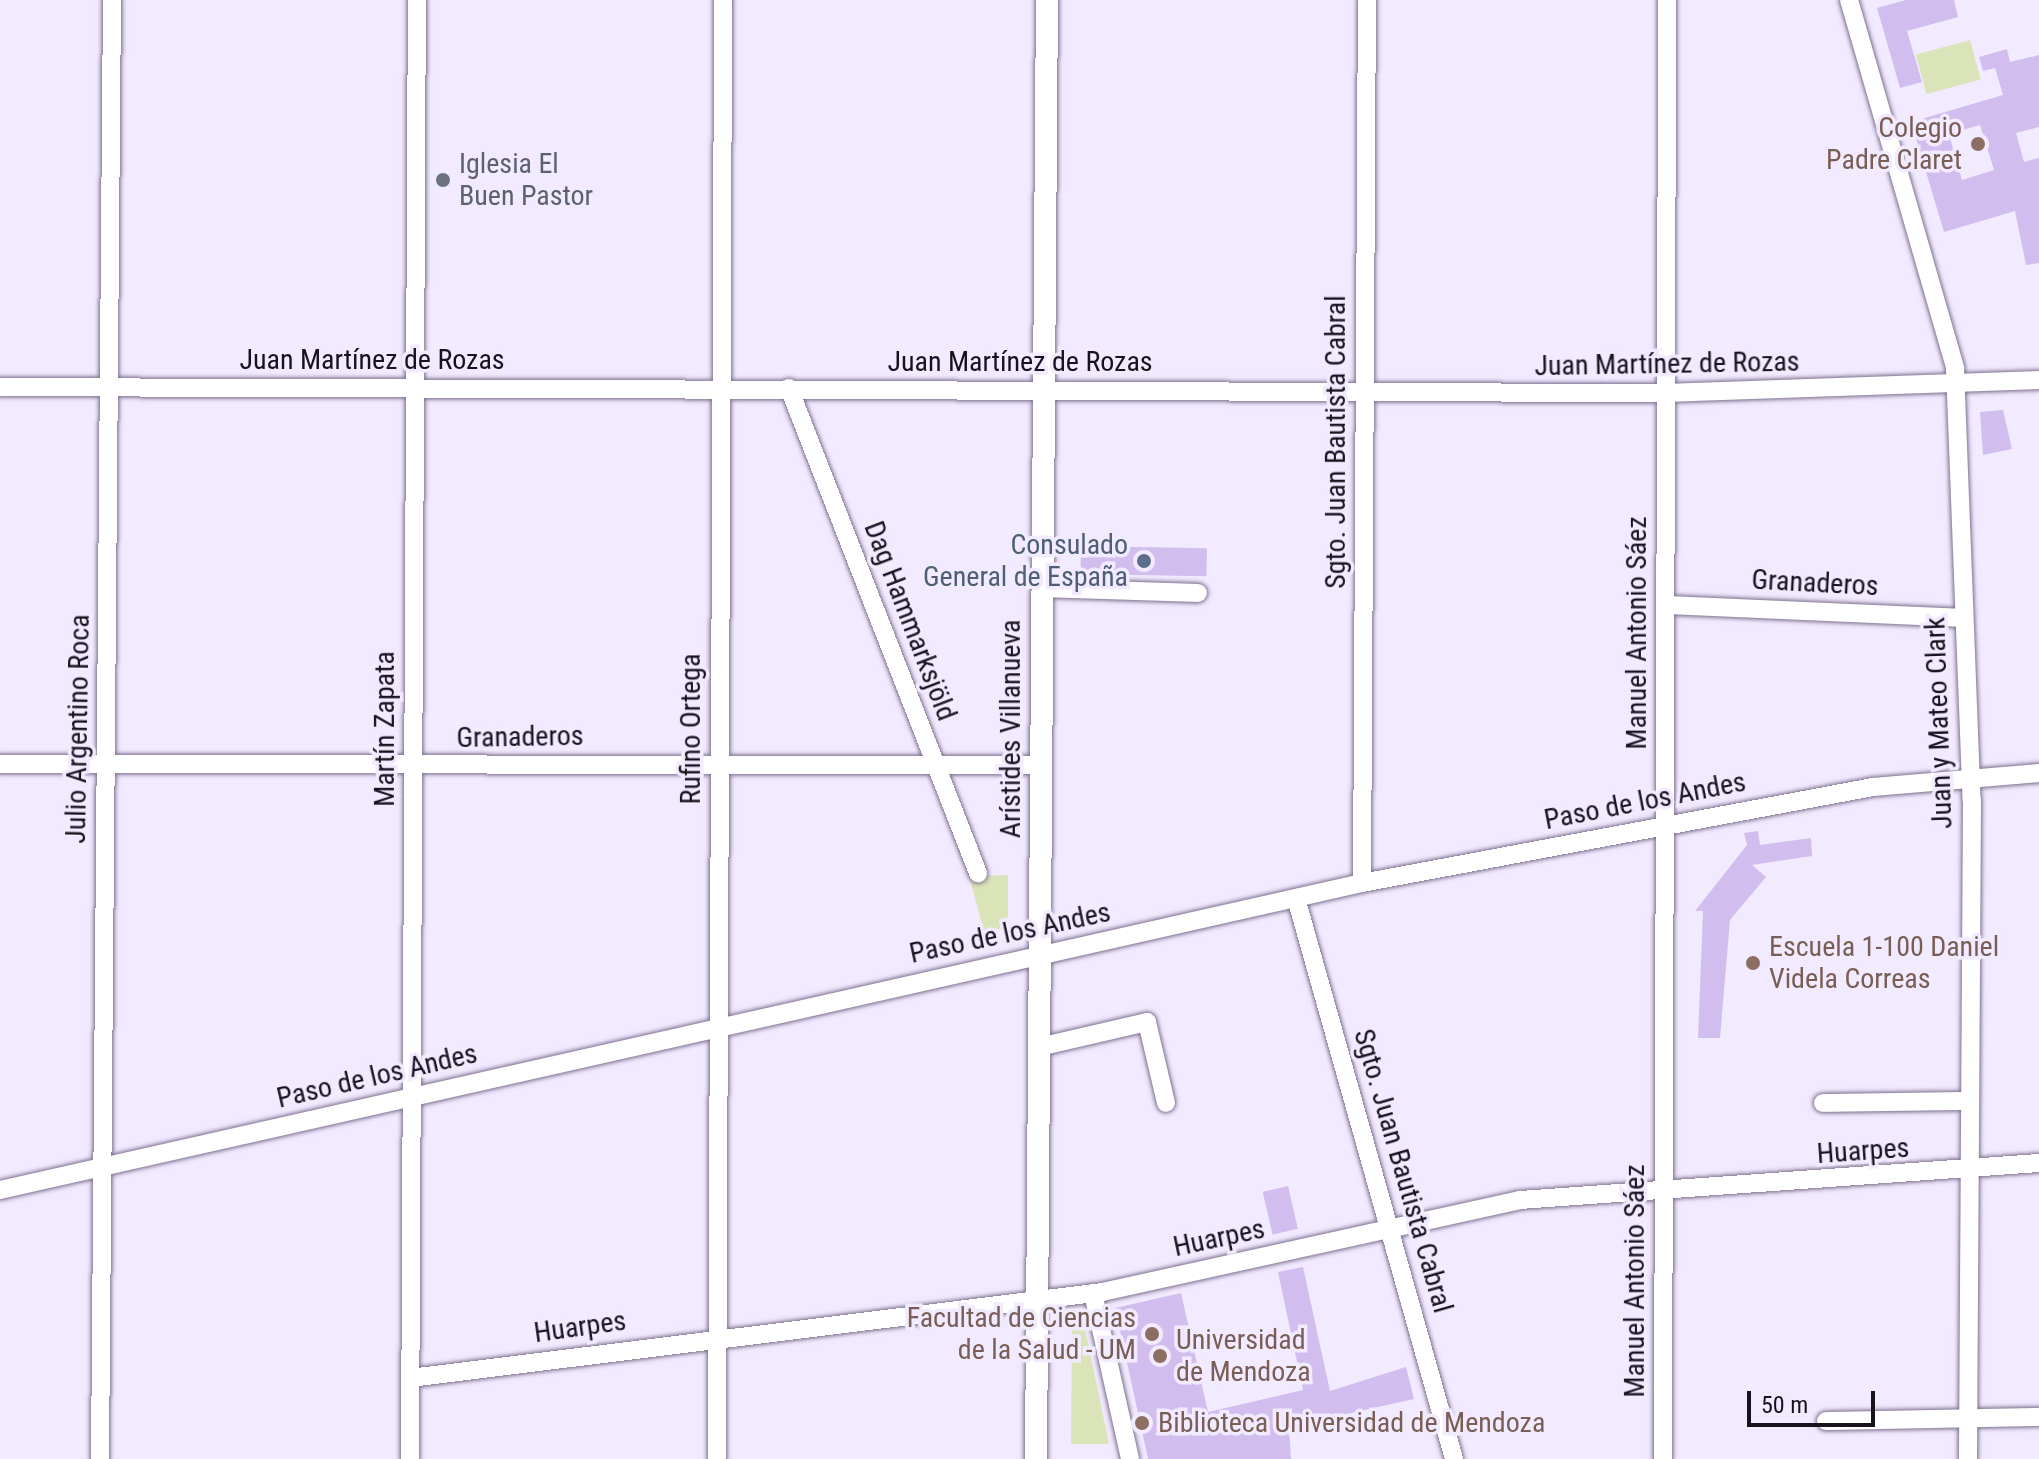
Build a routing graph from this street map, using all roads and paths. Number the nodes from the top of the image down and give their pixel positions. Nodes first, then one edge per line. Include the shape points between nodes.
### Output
1 (112, 0) edge
2 (417, 0) edge
3 (723, 0) edge
4 (1047, 0) edge
5 (1367, 0) edge
6 (1667, 0) edge
7 (1849, 0) edge
8 (2039, 380) edge
9 (1956, 386) junction
10 (0, 387) edge
11 (109, 387) junction
12 (415, 388) junction
13 (721, 388) junction
14 (789, 388) junction
15 (1044, 391) junction
16 (1364, 392) junction
17 (1666, 393) junction
18 (1042, 588) junction
19 (1198, 593) dead end
20 (1665, 605) junction
21 (1962, 618) junction
22 (719, 763) junction
23 (0, 764) edge
24 (935, 764) junction
25 (1041, 765) junction
26 (107, 766) junction
27 (413, 766) junction
28 (2039, 773) edge
29 (1969, 776) junction
30 (1665, 825) junction
31 (978, 873) dead end
32 (1362, 883) junction
33 (1296, 898) junction
34 (1039, 955) junction
35 (718, 1024) junction
36 (1039, 1047) junction
37 (411, 1097) junction
38 (1970, 1101) junction
39 (1166, 1103) dead end
40 (1823, 1103) dead end
41 (2039, 1163) edge
42 (100, 1168) junction
43 (1970, 1171) junction
44 (0, 1190) edge
45 (1664, 1191) junction
46 (1391, 1229) junction
47 (1093, 1293) junction
48 (1037, 1297) junction
49 (717, 1336) junction
50 (410, 1378) junction
51 (2039, 1417) edge
52 (1826, 1421) dead end
53 (1968, 1423) junction
54 (100, 1459) edge
55 (410, 1459) edge
56 (717, 1459) edge
57 (1036, 1459) edge
58 (1130, 1459) edge
59 (1454, 1459) edge
60 (1663, 1459) edge
61 (1968, 1459) edge

1 - 11 street, Julio Argentino Roca
2 - 12 street, Martín Zapata
3 - 13 street, Rufino Ortega
4 - 15 main road, Arístides Villanueva
5 - 16 street, Sgto. Juan Bautista Cabral
6 - 17 street, Manuel Antonio Sáez
7 - 9 street, Juan y Mateo Clark via 1951,349
8 - 9 street, Juan Martínez de Rozas
9 - 17 street, Juan Martínez de Rozas
9 - 21 street, Juan y Mateo Clark
10 - 11 street, Juan Martínez de Rozas
11 - 12 street, Juan Martínez de Rozas
11 - 26 street, Julio Argentino Roca
12 - 13 street, Juan Martínez de Rozas
12 - 27 street, Martín Zapata
13 - 14 street, Juan Martínez de Rozas
13 - 22 street, Rufino Ortega
14 - 15 street, Juan Martínez de Rozas
14 - 24 street, Dag Hammarksjöld
15 - 16 street, Juan Martínez de Rozas
15 - 18 main road, Arístides Villanueva
16 - 17 street, Juan Martínez de Rozas
16 - 32 street, Sgto. Juan Bautista Cabral
17 - 20 street, Manuel Antonio Sáez
18 - 19 street
18 - 25 main road, Arístides Villanueva
20 - 21 street, Granaderos
20 - 30 street, Manuel Antonio Sáez
21 - 29 street, Juan y Mateo Clark
22 - 24 street, Granaderos
22 - 27 street, Granaderos
22 - 35 street, Rufino Ortega
23 - 26 street, Granaderos
24 - 25 street, Granaderos
24 - 31 street, Dag Hammarksjöld
25 - 34 main road, Arístides Villanueva
26 - 27 street, Granaderos
26 - 42 street, Julio Argentino Roca
27 - 37 street, Martín Zapata
28 - 29 street, Paso de los Andes
29 - 30 street, Paso de los Andes
29 - 38 street, Juan y Mateo Clark
30 - 32 street, Paso de los Andes
30 - 45 street, Manuel Antonio Sáez
32 - 33 street, Paso de los Andes
33 - 34 street, Paso de los Andes
33 - 46 street, Sgto. Juan Bautista Cabral
34 - 35 street, Paso de los Andes
34 - 36 main road, Arístides Villanueva
35 - 37 street, Paso de los Andes
35 - 49 street, Rufino Ortega
36 - 39 street via 1147,1022
36 - 48 main road, Arístides Villanueva
37 - 42 street, Paso de los Andes
37 - 50 street, Martín Zapata
38 - 40 street
38 - 43 street, Juan y Mateo Clark
41 - 43 street, Huarpes
42 - 44 street, Paso de los Andes
42 - 54 street, Julio Argentino Roca
43 - 45 street, Huarpes
43 - 53 street, Juan y Mateo Clark
45 - 46 street, Huarpes via 1520,1200
45 - 60 street, Manuel Antonio Sáez
46 - 47 street, Huarpes
46 - 59 street, Sgto. Juan Bautista Cabral
47 - 48 street, Huarpes
47 - 58 street
48 - 49 street, Huarpes
48 - 57 main road, Arístides Villanueva
49 - 50 street, Huarpes
49 - 56 street, Rufino Ortega
50 - 55 street, Martín Zapata
51 - 53 street
52 - 53 street
53 - 61 street, Juan y Mateo Clark

